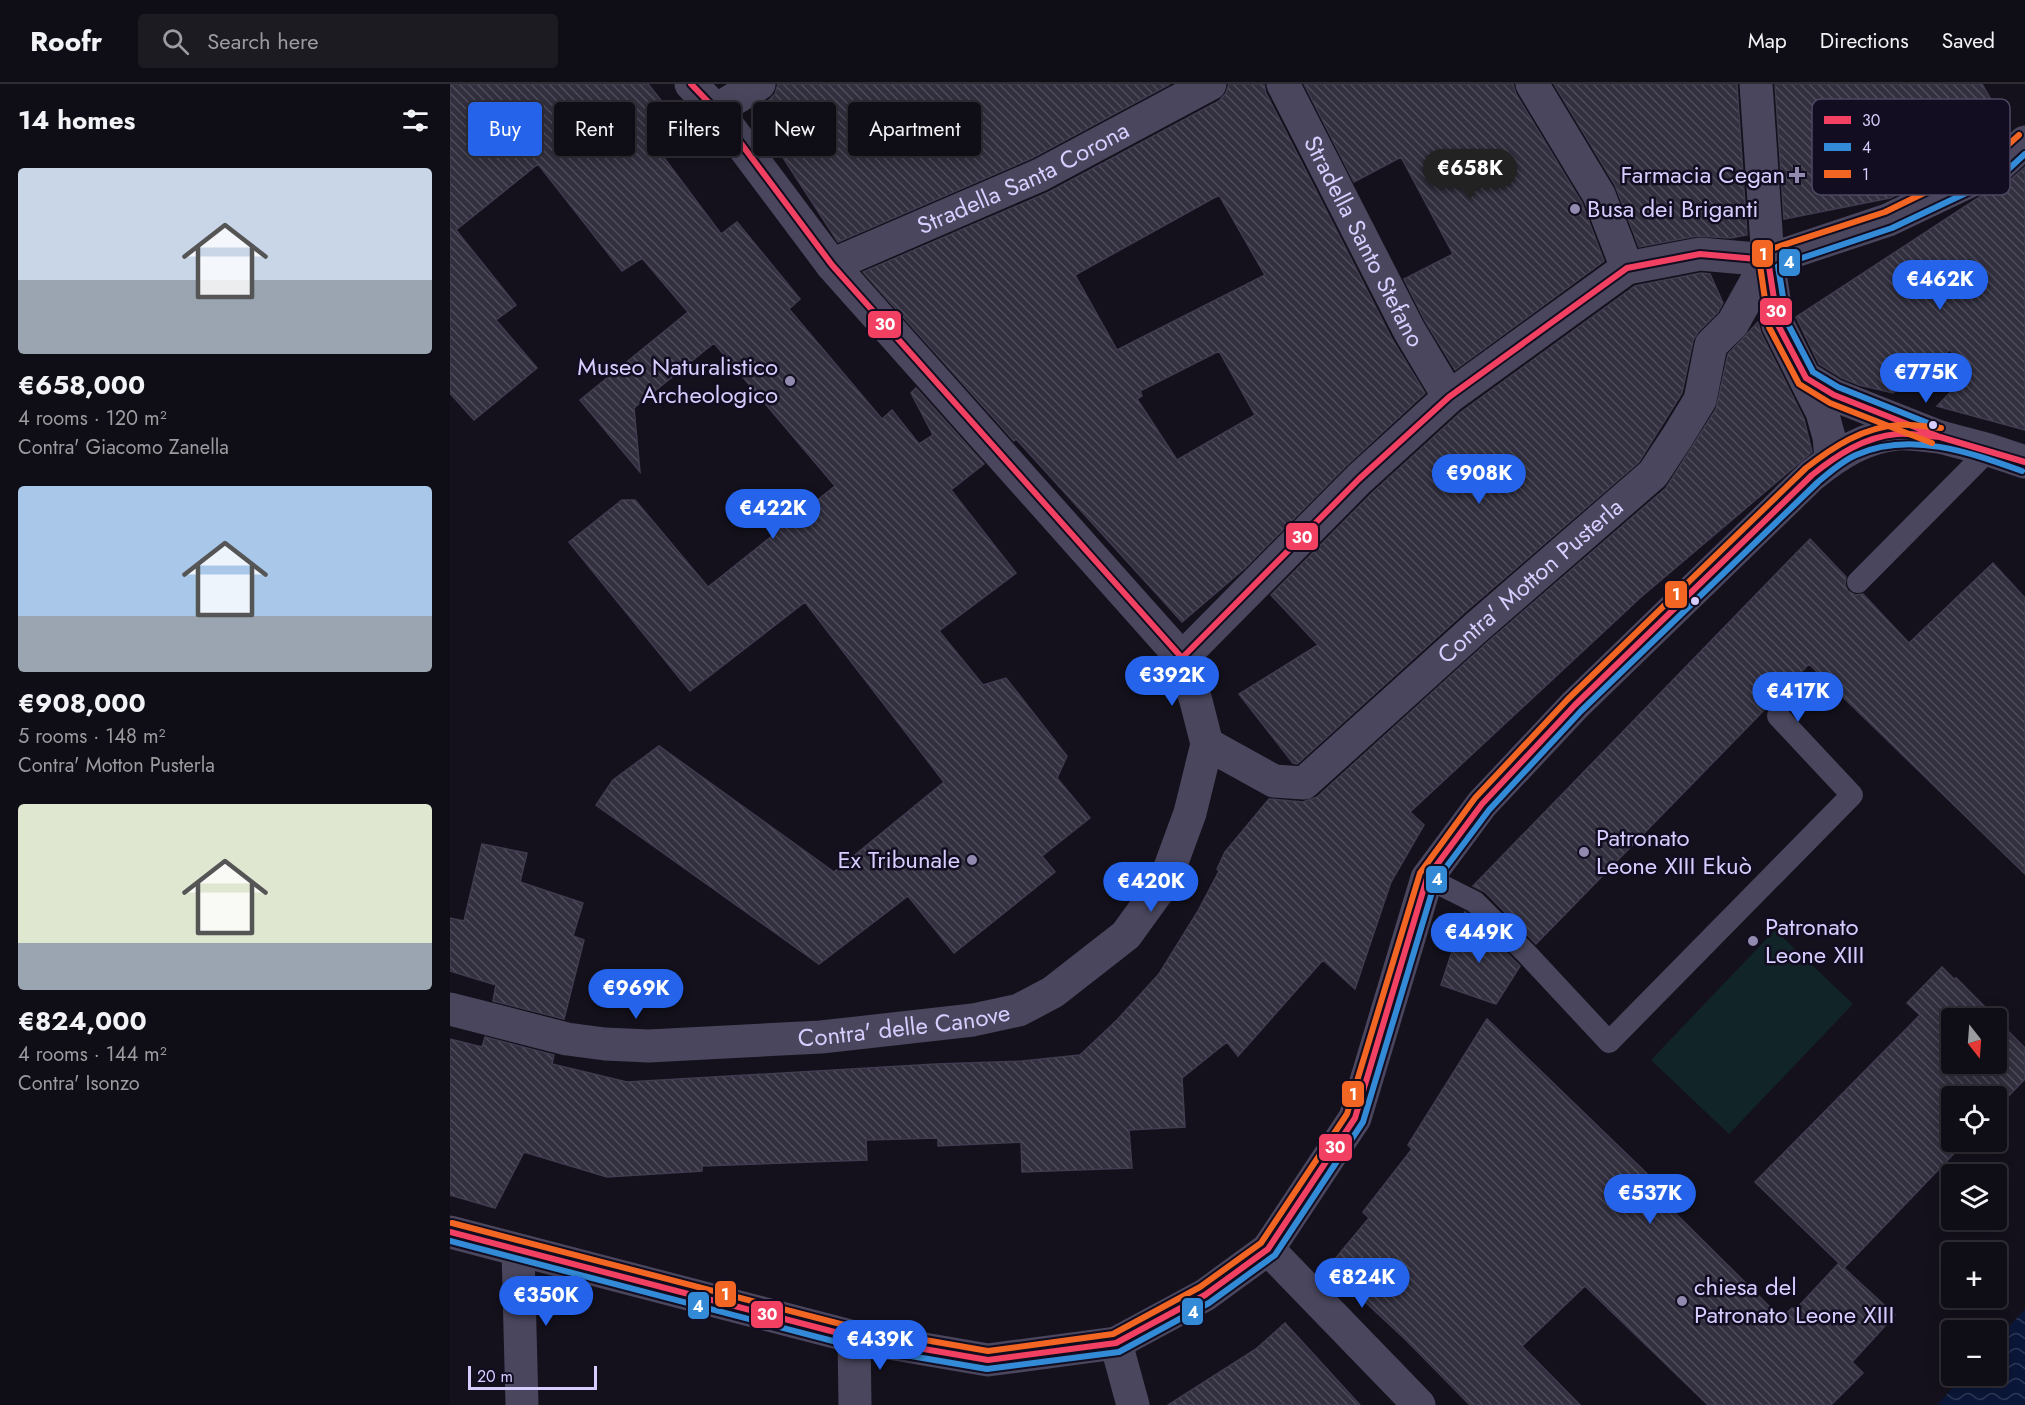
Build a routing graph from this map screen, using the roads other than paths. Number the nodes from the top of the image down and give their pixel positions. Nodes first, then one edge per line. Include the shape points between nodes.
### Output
1 (691, 84) edge
2 (759, 84) edge
3 (1210, 84) edge
4 (1283, 84) edge
5 (1532, 84) edge
6 (1756, 84) edge
7 (708, 102) edge
8 (729, 102) edge
9 (2025, 142) edge
10 (741, 143) edge
11 (2010, 156) edge
12 (1940, 195) edge
13 (1768, 260) junction
14 (832, 265) junction
15 (1627, 268) junction
16 (1806, 378) junction
17 (1449, 397) junction
18 (1940, 437) junction
19 (1989, 450) junction
20 (1831, 459) junction
21 (2025, 462) edge
22 (1858, 582) dead end
23 (1182, 658) junction
24 (1778, 716) dead end
25 (1207, 744) junction
26 (1427, 879) junction
27 (450, 1009) edge
28 (450, 1232) edge
29 (1269, 1249) junction
30 (518, 1251) junction
31 (854, 1337) junction
32 (1116, 1343) junction
33 (522, 1405) edge
34 (855, 1405) edge
35 (1133, 1405) edge
36 (1419, 1405) edge

1 - 7 street
2 - 8 street
3 - 14 street, Stradella Santa Corona via 1040,175
4 - 17 street, Stradella Santo Stefano via 1409,330
5 - 15 street via 1599,195
6 - 13 street
9 - 11 street
10 - 14 street
12 - 13 street via 1888,220
13 - 15 street via 1700,254
13 - 16 street via 1778,325
13 - 25 street, Contra' Motton Pusterla via 1733,323 1711,345 1700,400 1653,474 1304,783 1274,781
14 - 23 street
15 - 17 street
16 - 18 street via 1834,395
16 - 20 street via 1822,412
17 - 23 street via 1359,479
18 - 19 street
18 - 20 street via 1898,434 1875,438
19 - 21 street
19 - 22 lane
20 - 26 street via 1575,705 1482,804
23 - 25 street
24 - 26 lane via 1852,795 1609,1042 1475,902
25 - 27 street, Contra' delle Canove via 1190,813 1165,880 1126,935 1053,992 1019,1010 973,1020 821,1037 650,1046 567,1039
26 - 29 street via 1355,1118
28 - 30 street
29 - 32 street via 1205,1295
29 - 36 street
30 - 31 street
30 - 33 street
31 - 32 street via 988,1360
31 - 34 street
32 - 35 street

